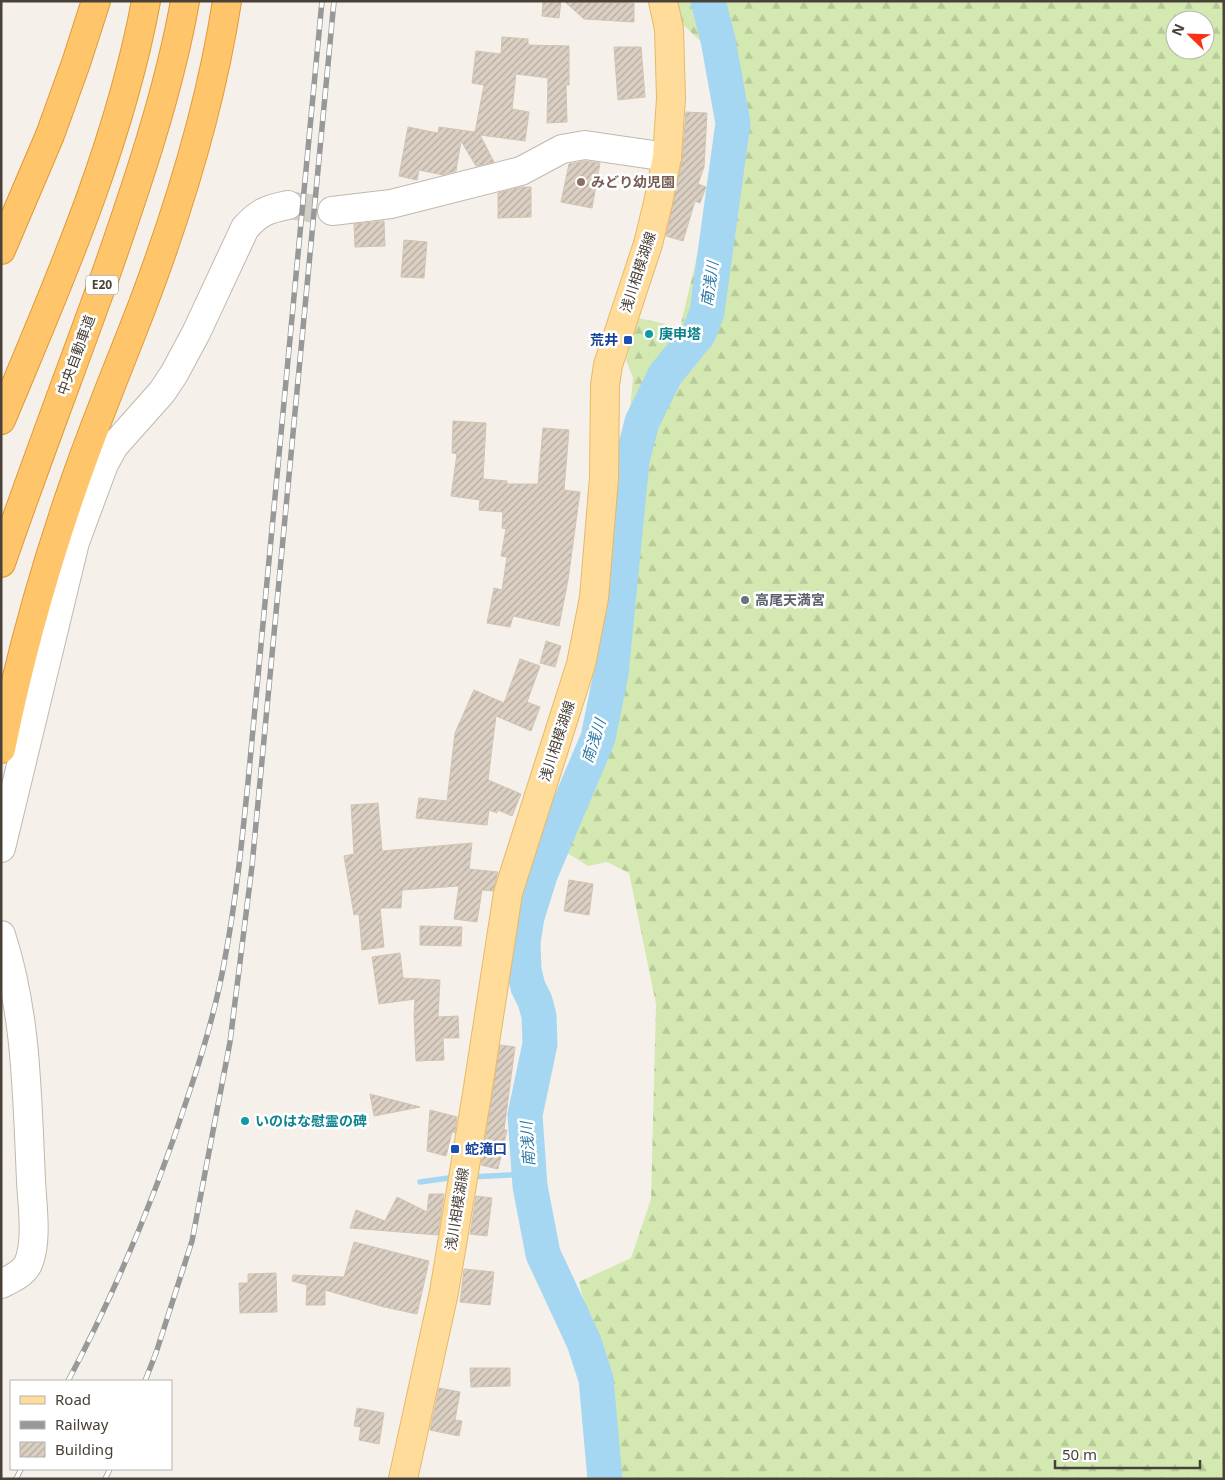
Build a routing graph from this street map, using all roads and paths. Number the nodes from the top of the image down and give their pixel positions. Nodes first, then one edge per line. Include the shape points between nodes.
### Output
1 (96, 1) edge
2 (146, 1) edge
3 (185, 1) edge
4 (227, 1) edge
5 (663, 1) edge
6 (667, 157) junction
7 (288, 205) tunnel mouth
8 (332, 211) tunnel mouth
9 (1, 250) edge
10 (1, 420) edge
11 (1, 563) edge
12 (1, 749) edge
13 (1, 848) edge
14 (1, 935) edge
15 (1, 1284) edge
16 (403, 1479) edge

1 - 9 highway via 50,135
2 - 10 highway via 140,35 114,127 77,233
3 - 11 highway, 中央自動車道 / E20 via 168,74 131,200
4 - 12 highway via 216,63 182,193 63,517
5 - 6 main road, 浅川相模湖線 via 670,39
6 - 8 street via 585,145 562,149 521,171 391,204
6 - 16 main road, 浅川相模湖線 via 648,244 608,365 604,403 604,478 594,598 581,664 508,893 444,1292
7 - 13 street via 270,208 245,228 174,374 114,446 104,464 75,542
14 - 15 street via 18,1000 24,1049 33,1232 24,1270

